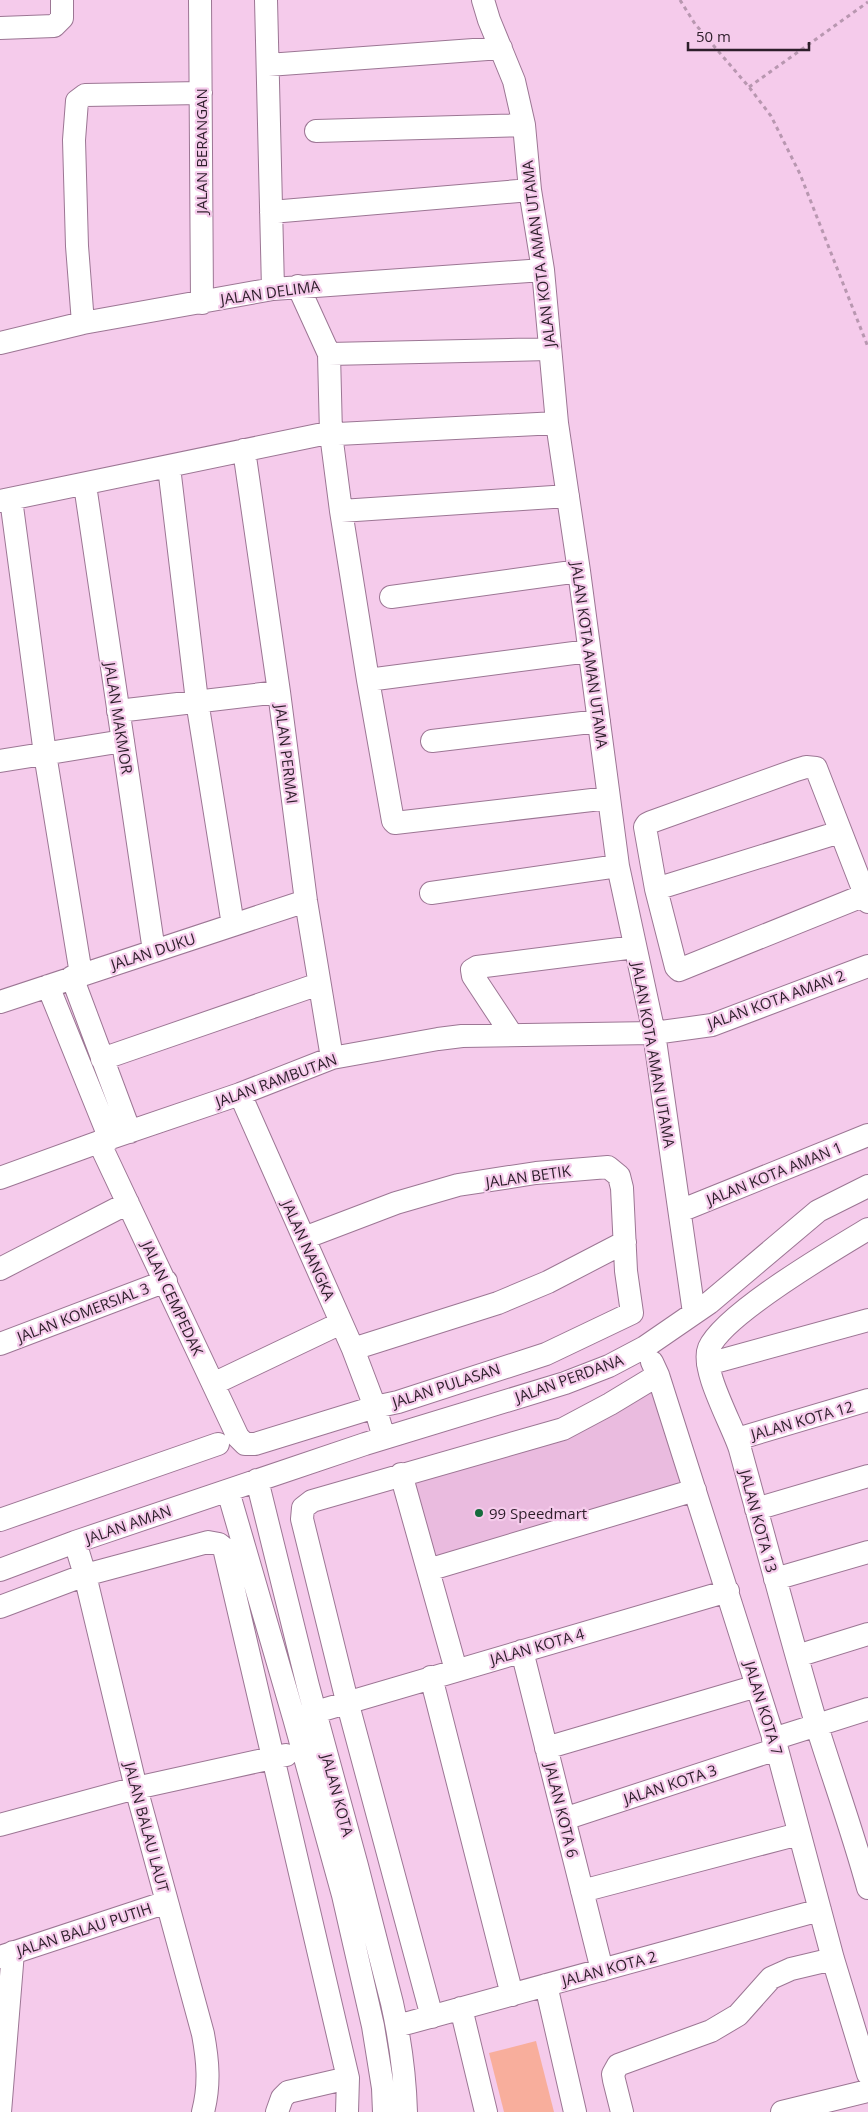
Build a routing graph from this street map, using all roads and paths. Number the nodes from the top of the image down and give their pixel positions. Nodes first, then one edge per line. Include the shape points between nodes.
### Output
1 (62, 0) edge
2 (200, 0) edge
3 (266, 0) edge
4 (483, 0) edge
5 (680, 0) edge
6 (868, 2) edge
7 (0, 28) edge
8 (501, 48) junction
9 (268, 64) junction
10 (750, 87) junction
11 (201, 93) junction
12 (524, 125) junction
13 (316, 131) dead end
14 (530, 190) junction
15 (271, 212) junction
16 (543, 270) junction
17 (298, 286) junction
18 (273, 289) junction
19 (202, 302) junction
20 (83, 323) junction
21 (0, 342) edge
22 (868, 347) edge
23 (550, 349) junction
24 (329, 354) junction
25 (556, 423) junction
26 (331, 434) junction
27 (244, 450) junction
28 (169, 467) junction
29 (85, 485) junction
30 (568, 496) junction
31 (5, 500) edge
32 (341, 511) junction
33 (579, 571) junction
34 (391, 597) dead end
35 (590, 652) junction
36 (368, 680) junction
37 (280, 692) junction
38 (197, 701) junction
39 (118, 710) junction
40 (599, 721) junction
41 (123, 741) junction
42 (432, 741) dead end
43 (45, 754) junction
44 (0, 761) edge
45 (609, 798) junction
46 (840, 832) junction
47 (618, 866) junction
48 (656, 889) junction
49 (431, 893) dead end
50 (867, 898) edge
51 (306, 901) junction
52 (233, 925) junction
53 (635, 947) junction
54 (154, 952) junction
55 (868, 966) edge
56 (76, 976) junction
57 (320, 984) junction
58 (48, 986) junction
59 (0, 999) edge
60 (654, 1033) junction
61 (512, 1035) junction
62 (332, 1058) junction
63 (102, 1059) junction
64 (240, 1094) junction
65 (868, 1135) edge
66 (113, 1137) junction
67 (0, 1178) edge
68 (868, 1186) edge
69 (128, 1203) junction
70 (680, 1211) junction
71 (868, 1230) edge
72 (304, 1238) junction
73 (625, 1242) junction
74 (0, 1269) edge
75 (166, 1280) junction
76 (632, 1313) joint
77 (694, 1313) junction
78 (868, 1320) edge
79 (341, 1323) junction
80 (0, 1344) edge
81 (645, 1347) junction
82 (353, 1349) junction
83 (708, 1364) junction
84 (658, 1374) junction
85 (213, 1384) junction
86 (868, 1400) edge
87 (375, 1407) junction
88 (384, 1438) junction
89 (737, 1439) junction
90 (218, 1444) dead end
91 (255, 1444) joint
92 (401, 1474) junction
93 (868, 1476) edge
94 (257, 1480) junction
95 (695, 1490) junction
96 (228, 1491) junction
97 (756, 1509) junction
98 (0, 1520) edge
99 (75, 1542) junction
100 (868, 1552) edge
101 (0, 1570) edge
102 (428, 1570) junction
103 (86, 1575) junction
104 (775, 1579) junction
105 (728, 1590) junction
106 (0, 1607) edge
107 (868, 1634) edge
108 (522, 1651) junction
109 (797, 1656) junction
110 (456, 1670) junction
111 (431, 1677) junction
112 (757, 1686) junction
113 (347, 1702) junction
114 (868, 1709) edge
115 (305, 1715) junction
116 (816, 1724) junction
117 (775, 1744) junction
118 (314, 1747) junction
119 (546, 1748) junction
120 (272, 1758) junction
121 (136, 1788) junction
122 (564, 1819) junction
123 (0, 1825) edge
124 (799, 1834) junction
125 (865, 1865) edge
126 (868, 1888) edge
127 (582, 1891) junction
128 (167, 1902) junction
129 (820, 1910) junction
130 (7, 1955) edge
131 (833, 1959) junction
132 (602, 1970) junction
133 (546, 1985) junction
134 (512, 1994) junction
135 (461, 2008) junction
136 (432, 2016) junction
137 (859, 2016) edge
138 (397, 2026) junction
139 (868, 2074) edge
140 (348, 2078) junction
141 (868, 2091) edge
142 (0, 2112) edge
143 (203, 2112) edge
144 (278, 2112) edge
145 (347, 2112) edge
146 (384, 2112) edge
147 (406, 2112) edge
148 (486, 2112) edge
149 (575, 2112) edge
150 (622, 2112) edge
151 (782, 2112) edge

1 - 7 street via 62,18 54,26
2 - 11 street, JALAN BERANGAN
3 - 9 street
4 - 8 street, JALAN KOTA AMAN UTAMA
5 - 10 path via 695,24
6 - 10 path
8 - 9 street
8 - 12 street, JALAN KOTA AMAN UTAMA via 514,81
9 - 15 street
10 - 22 path via 770,116 800,174
11 - 19 street, JALAN BERANGAN
11 - 20 street via 85,95 77,101 74,140 76,236
12 - 13 street
12 - 14 street, JALAN KOTA AMAN UTAMA
14 - 15 street
14 - 16 street, JALAN KOTA AMAN UTAMA
15 - 18 street
16 - 17 street, JALAN DELIMA
16 - 23 street, JALAN KOTA AMAN UTAMA
17 - 18 street, JALAN DELIMA
17 - 24 street
18 - 19 street, JALAN DELIMA
19 - 20 street, JALAN DELIMA
20 - 21 street, JALAN DELIMA
23 - 24 street
23 - 25 street, JALAN KOTA AMAN UTAMA
24 - 26 street
25 - 26 street
25 - 30 street, JALAN KOTA AMAN UTAMA
26 - 27 street
26 - 32 street
27 - 28 street
27 - 37 street, JALAN PERMAI
28 - 29 street
28 - 38 street
29 - 31 street
29 - 39 street, JALAN MAKMOR
30 - 32 street
30 - 33 street, JALAN KOTA AMAN UTAMA
31 - 43 street
32 - 36 street
33 - 34 street
33 - 35 street, JALAN KOTA AMAN UTAMA
35 - 36 street
35 - 40 street, JALAN KOTA AMAN UTAMA
36 - 45 street via 395,823
37 - 38 street
37 - 51 street, JALAN PERMAI
38 - 39 street
38 - 52 street
39 - 41 street, JALAN MAKMOR
40 - 42 street
40 - 45 street, JALAN KOTA AMAN UTAMA
41 - 43 street
41 - 54 street, JALAN MAKMOR
43 - 44 street
43 - 56 street
45 - 47 street, JALAN KOTA AMAN UTAMA
46 - 48 street
46 - 48 street via 816,768 796,770 646,824
46 - 50 street
47 - 49 street
47 - 53 street, JALAN KOTA AMAN UTAMA
48 - 50 street via 679,970
51 - 52 street, JALAN DUKU
51 - 57 street, JALAN PERMAI
52 - 54 street, JALAN DUKU
53 - 60 street, JALAN KOTA AMAN UTAMA
53 - 61 street via 472,970
54 - 56 street, JALAN DUKU
55 - 60 street, JALAN KOTA AMAN 2 via 712,1025
56 - 58 street, JALAN DUKU
56 - 63 street
57 - 62 street, JALAN PERMAI
57 - 63 street
58 - 59 street, JALAN DUKU
58 - 66 street
60 - 61 street, JALAN RAMBUTAN
60 - 70 street, JALAN KOTA AMAN UTAMA
61 - 62 street, JALAN RAMBUTAN via 438,1039
62 - 64 street, JALAN RAMBUTAN
63 - 66 street
64 - 66 street, JALAN RAMBUTAN
64 - 72 street, JALAN NANGKA
65 - 70 street, JALAN KOTA AMAN 1
66 - 67 street, JALAN RAMBUTAN
66 - 69 street, JALAN CEMPEDAK
68 - 77 street, JALAN PERDANA via 818,1211
69 - 74 street
69 - 75 street, JALAN CEMPEDAK
70 - 77 street, JALAN KOTA AMAN UTAMA
71 - 83 street via 826,1254 747,1308 720,1332 709,1348
72 - 73 street, JALAN BETIK via 396,1204 458,1186 600,1166 614,1170 619,1176
72 - 79 street, JALAN NANGKA
73 - 76 street, JALAN BETIK
73 - 82 street via 548,1282 498,1303
75 - 80 street, JALAN KOMERSIAL 3
75 - 85 street, JALAN CEMPEDAK
76 - 87 street, JALAN PULASAN via 546,1354
77 - 81 street, JALAN PERDANA
78 - 83 street
79 - 82 street, JALAN NANGKA
79 - 85 street
81 - 84 street, JALAN KOTA 7
81 - 88 street, JALAN PERDANA via 609,1366 565,1383
82 - 87 street, JALAN NANGKA
83 - 89 street, JALAN KOTA 13
84 - 92 street via 563,1428
84 - 95 street, JALAN KOTA 7
85 - 91 street, JALAN CEMPEDAK via 238,1437 245,1444
86 - 89 street, JALAN KOTA 12
87 - 88 street, JALAN NANGKA
87 - 91 street, JALAN PULASAN
88 - 94 street, JALAN PERDANA
89 - 97 street, JALAN KOTA 13
90 - 98 street
92 - 102 street
92 - 113 street via 312,1501 301,1513
93 - 97 street
94 - 96 street, JALAN AMAN
94 - 115 street, JALAN KOTA
95 - 102 street
95 - 105 street, JALAN KOTA 7
96 - 99 street, JALAN AMAN
96 - 115 street, JALAN KOTA
97 - 104 street, JALAN KOTA 13
99 - 101 street, JALAN AMAN
99 - 103 street, JALAN BALAU LAUT
100 - 104 street
102 - 110 street
103 - 106 street
103 - 120 street via 208,1542 224,1548
103 - 121 street, JALAN BALAU LAUT
104 - 109 street, JALAN KOTA 13
105 - 108 street, JALAN KOTA 4
105 - 112 street, JALAN KOTA 7
107 - 109 street
108 - 110 street, JALAN KOTA 4
108 - 119 street, JALAN KOTA 6
109 - 116 street, JALAN KOTA 13
110 - 111 street, JALAN KOTA 4
111 - 113 street, JALAN KOTA 4
111 - 134 street
112 - 117 street, JALAN KOTA 7
112 - 119 street
113 - 115 street, JALAN KOTA 4
113 - 136 street
114 - 116 street, JALAN KOTA 3
115 - 118 street, JALAN KOTA
116 - 117 street, JALAN KOTA 3
116 - 125 street, JALAN KOTA 13
117 - 122 street, JALAN KOTA 3
117 - 124 street, JALAN KOTA 7
118 - 120 street
118 - 138 street, JALAN KOTA via 357,1866
118 - 146 street, JALAN KOTA via 373,2026
119 - 122 street, JALAN KOTA 6
120 - 121 street
120 - 140 street
121 - 123 street
121 - 128 street, JALAN BALAU LAUT
122 - 127 street, JALAN KOTA 6
124 - 127 street
124 - 129 street, JALAN KOTA 7
125 - 126 street, JALAN KOTA 13
127 - 132 street, JALAN KOTA 6
128 - 130 street, JALAN BALAU PUTIH
128 - 143 street, JALAN BALAU LAUT via 206,2052 209,2085
129 - 131 street, JALAN KOTA 7
129 - 132 street, JALAN KOTA 2
130 - 142 street
131 - 137 street, JALAN KOTA 7
131 - 150 street via 791,1969 770,1978 738,2015 711,2030 618,2065 613,2074
132 - 133 street, JALAN KOTA 2
133 - 134 street, JALAN KOTA 2
133 - 149 street
134 - 135 street, JALAN KOTA 2
135 - 136 street, JALAN KOTA 2
135 - 148 street
136 - 138 street, JALAN KOTA 2
137 - 139 street, JALAN KOTA 7
138 - 147 street, JALAN KOTA
140 - 144 street via 288,2092 282,2098
140 - 145 street
141 - 151 street

